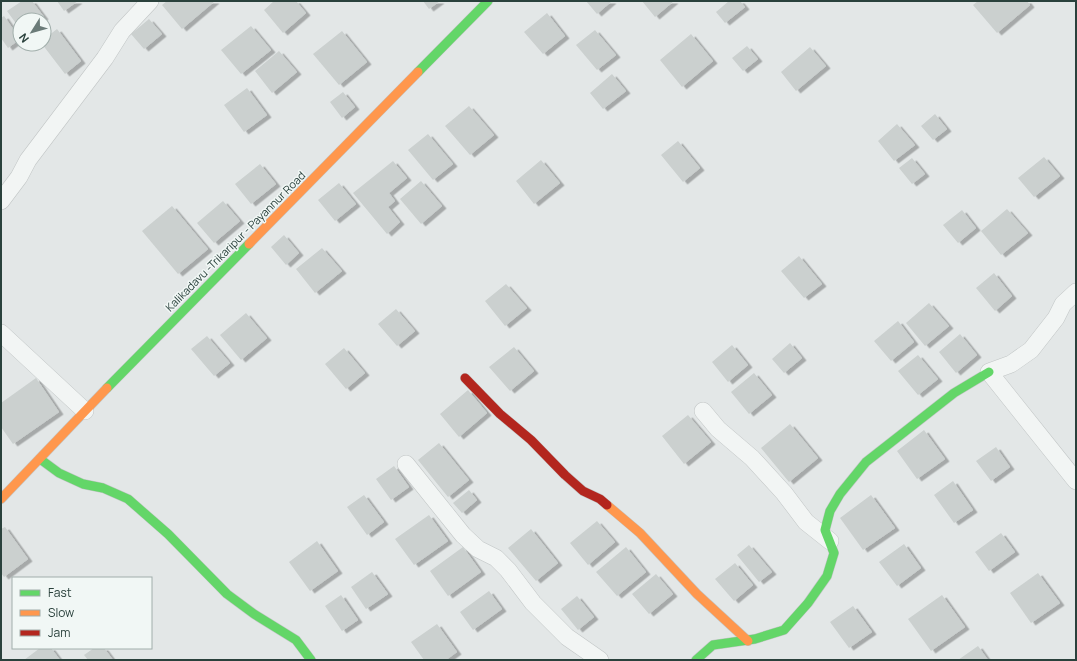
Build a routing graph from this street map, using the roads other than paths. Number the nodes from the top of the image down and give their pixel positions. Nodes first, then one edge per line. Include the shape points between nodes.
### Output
1 (150, 1) edge
2 (488, 1) edge
3 (1, 201) edge
4 (1076, 292) edge
5 (1, 334) edge
6 (989, 372) junction
7 (465, 378) dead end
8 (85, 411) junction
9 (703, 412) dead end
10 (40, 458) junction
11 (406, 464) dead end
12 (1076, 482) edge
13 (1, 499) edge
14 (830, 541) junction
15 (748, 641) junction
16 (311, 660) edge
17 (600, 660) edge
18 (696, 660) edge

1 - 3 street via 122,31
2 - 8 street, Kalikadavu -Trikaripur - Payannur Road
4 - 6 street via 1063,304 1056,318 1031,350 1011,364
5 - 8 street
6 - 12 street
6 - 14 street via 954,393 866,462 840,494 830,511 825,530
7 - 15 street via 583,491 600,499 640,533 697,594
8 - 10 street, Kalikadavu -Trikaripur - Payannur Road
9 - 14 street via 718,429 752,458 806,522
10 - 13 street, Kalikadavu -Trikaripur - Payannur Road
10 - 16 street via 59,473 128,499 168,534 227,594 296,640
11 - 17 street via 463,535 478,549 496,558 533,603 567,637
14 - 15 street via 834,554 827,576 808,603 784,630
15 - 18 street via 713,645

